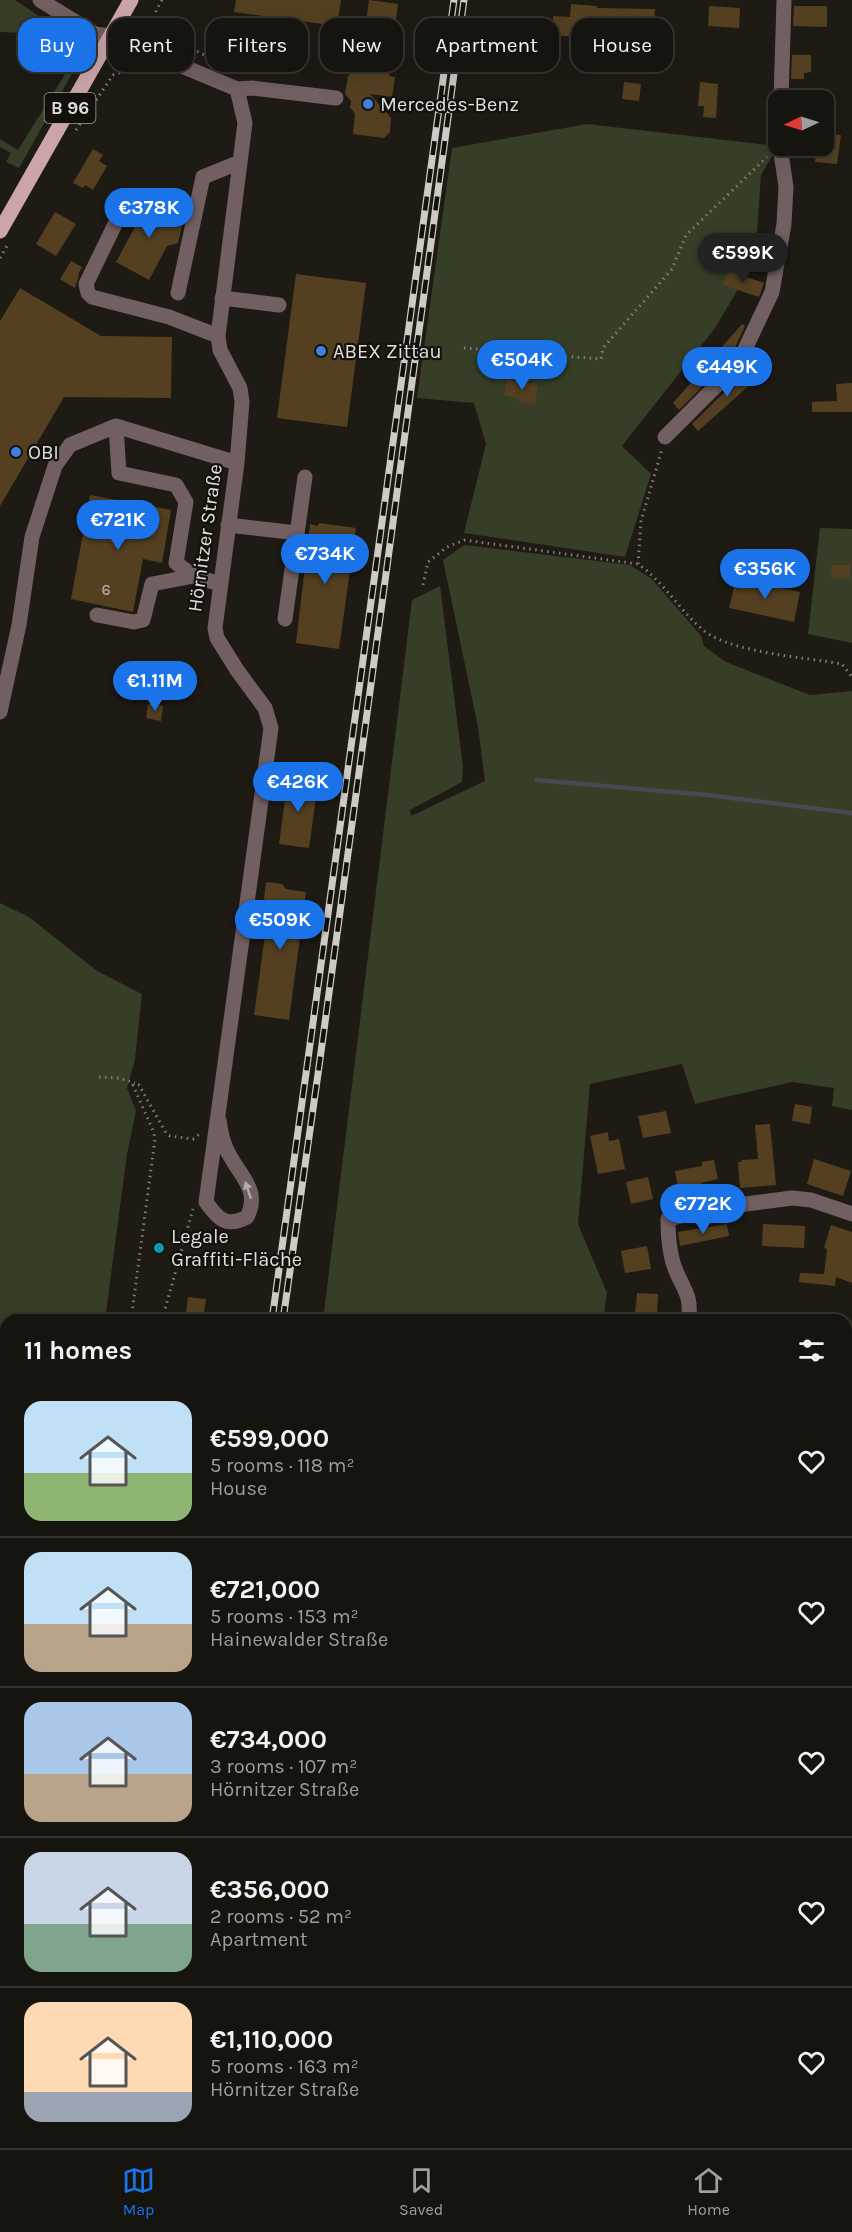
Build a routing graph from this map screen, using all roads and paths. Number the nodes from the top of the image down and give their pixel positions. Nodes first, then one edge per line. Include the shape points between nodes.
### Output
1 (40, 0) edge
2 (131, 0) edge
3 (162, 0) edge
4 (784, 0) edge
5 (120, 18) edge
6 (108, 36) edge
7 (108, 40) edge
8 (206, 57) edge
9 (194, 71) edge
10 (121, 72) edge
11 (237, 89) junction
12 (781, 90) edge
13 (336, 98) dead end
14 (75, 132) dead end
15 (769, 156) edge
16 (781, 156) edge
17 (240, 162) junction
18 (121, 212) dead end
19 (0, 231) edge
20 (178, 293) dead end
21 (222, 298) junction
22 (279, 305) dead end
23 (218, 336) junction
24 (464, 348) dead end
25 (116, 426) junction
26 (665, 437) joint
27 (237, 463) junction
28 (305, 477) dead end
29 (228, 525) junction
30 (297, 533) junction
31 (638, 564) junction
32 (194, 576) junction
33 (220, 584) junction
34 (423, 585) dead end
35 (98, 615) dead end
36 (285, 619) dead end
37 (852, 676) edge
38 (0, 712) edge
39 (99, 1077) dead end
40 (135, 1083) junction
41 (219, 1120) junction
42 (193, 1208) dead end
43 (852, 1214) edge
44 (132, 1314) edge
45 (164, 1314) edge
46 (689, 1314) edge

1 - 6 street via 95,34
2 - 5 main road, B 96
3 - 8 path via 153,19 156,29
4 - 12 street
7 - 19 main road, B 96
9 - 11 street
10 - 14 path via 112,75
11 - 13 street
11 - 17 street, Hörnitzer Straße via 244,123
15 - 24 path via 686,235 672,269 603,348 601,359
16 - 26 street via 786,187 784,224 772,292 738,364
17 - 20 street via 203,177
17 - 21 street, Hörnitzer Straße
18 - 23 street via 86,284 88,293
21 - 22 street
21 - 23 street, Hörnitzer Straße
23 - 27 street, Hörnitzer Straße via 220,350 240,388
25 - 27 street
25 - 32 street via 119,473 176,485 186,502 176,563
25 - 38 street via 70,445 55,466 32,537 19,625
26 - 31 path via 641,521
27 - 29 street, Hörnitzer Straße
28 - 30 street
29 - 30 street
29 - 33 street, Hörnitzer Straße
30 - 36 street
31 - 34 path via 464,540 447,547 429,562
31 - 37 path via 705,632 734,646 842,664
32 - 33 street
32 - 35 street via 152,584 142,620
33 - 41 street, Hörnitzer Straße via 217,638 265,708 271,728
39 - 40 path
40 - 41 path via 170,1136 192,1139
40 - 44 path via 155,1139
41 -> 41 street, Hörnitzer Straße via 206,1202 214,1215 235,1222 247,1217 252,1204 250,1190 226,1149
42 - 45 path
43 - 46 street via 792,1198 668,1219 671,1252 687,1290

